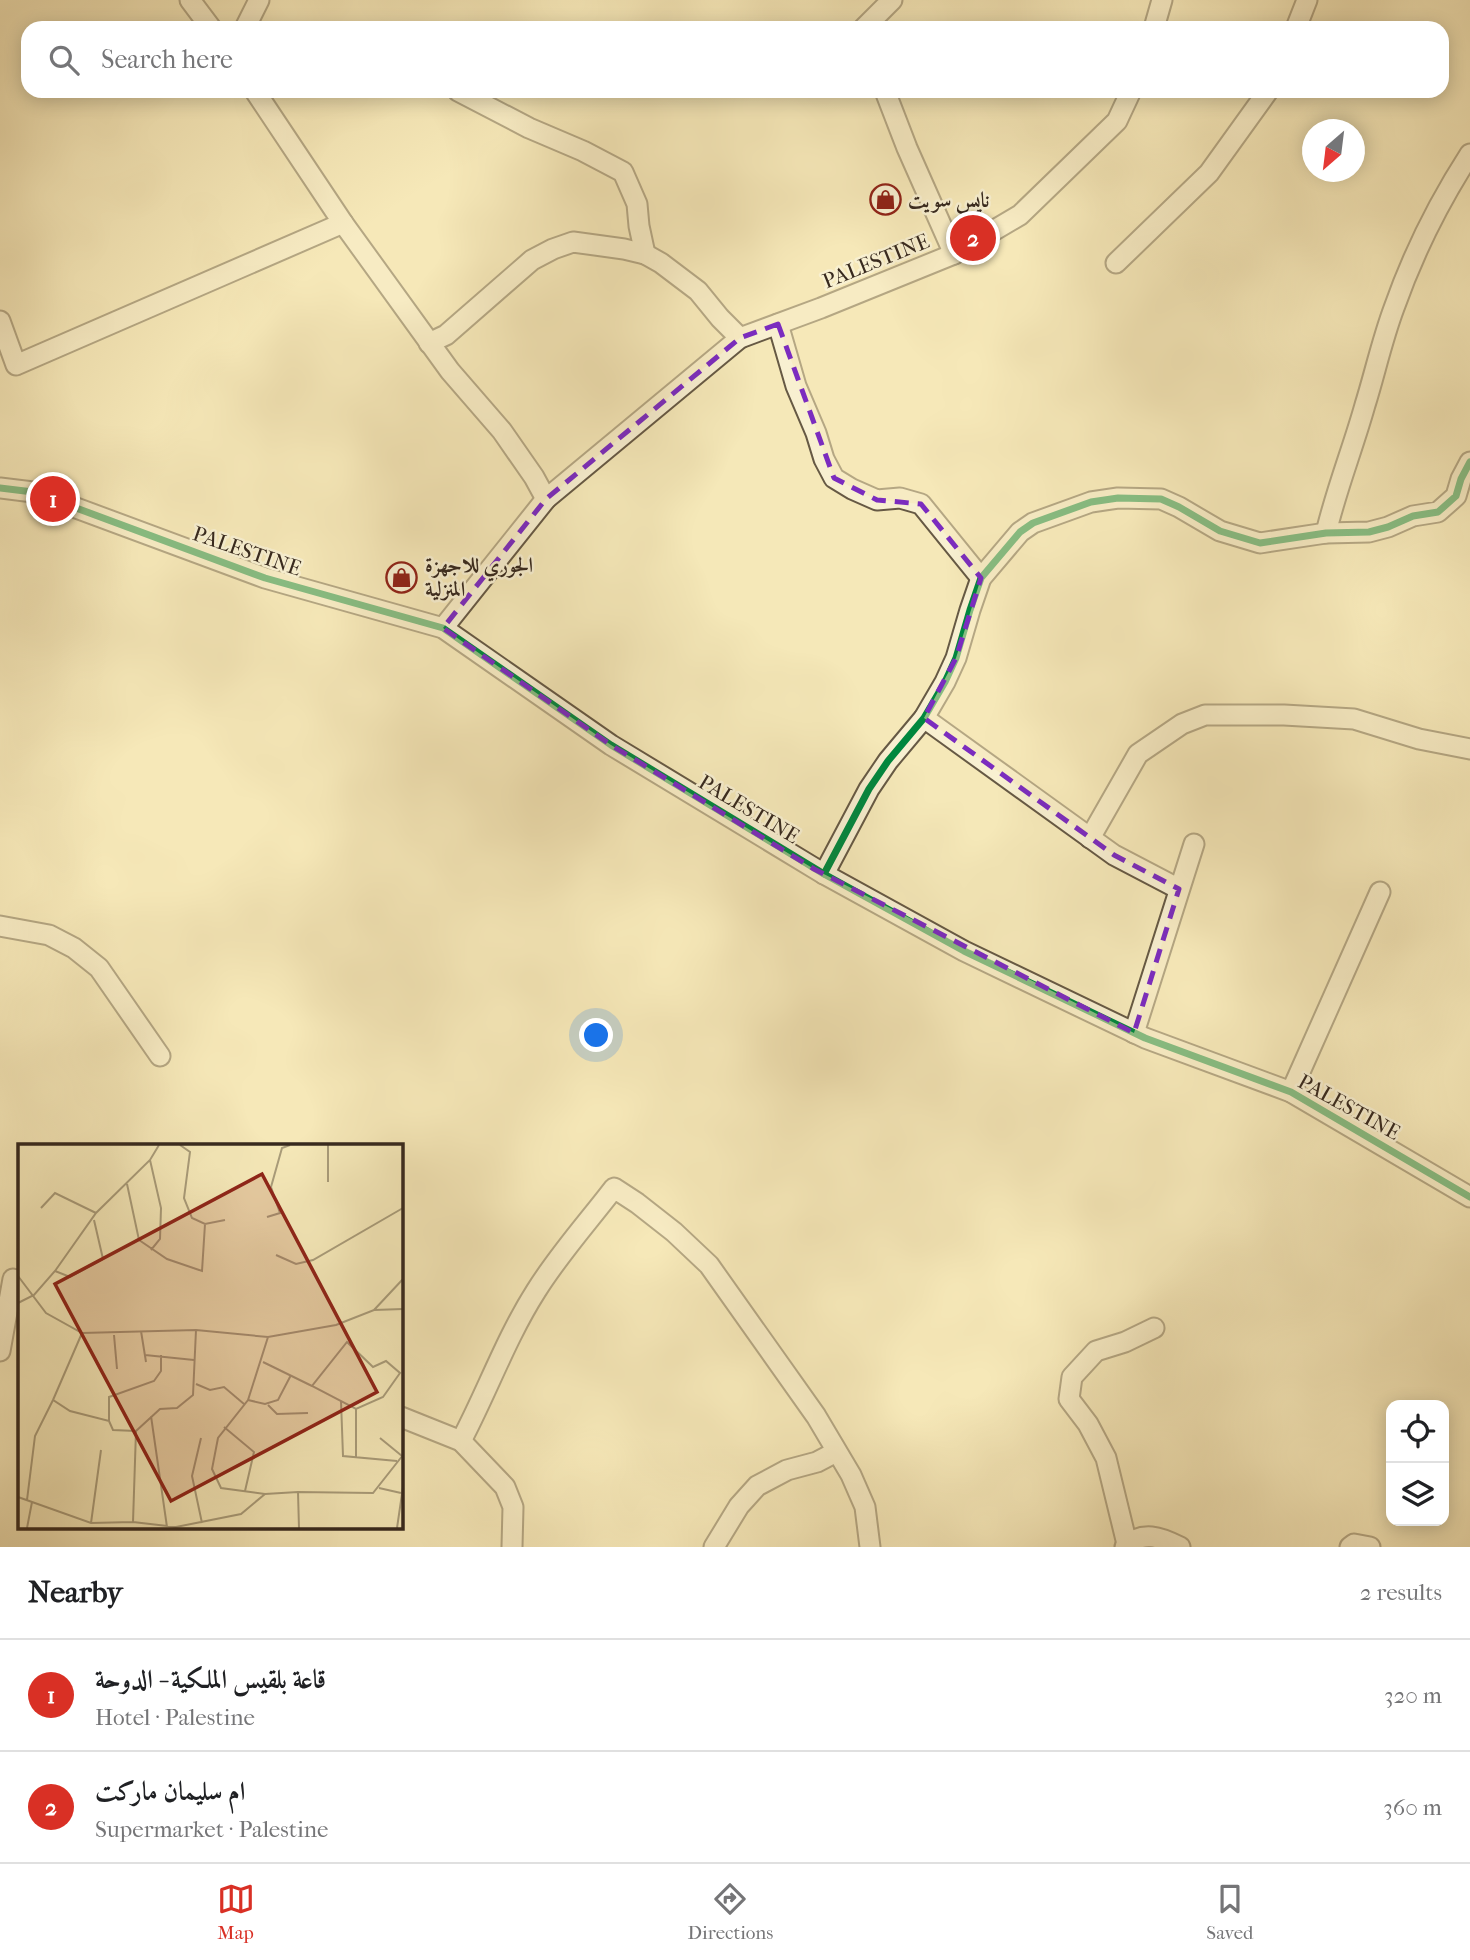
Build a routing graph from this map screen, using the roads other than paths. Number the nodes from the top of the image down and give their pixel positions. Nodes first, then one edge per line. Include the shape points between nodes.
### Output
1 (190, 0) edge
2 (259, 0) edge
3 (892, 0) edge
4 (1162, 0) edge
5 (1307, 0) edge
6 (206, 21) edge
7 (248, 21) edge
8 (871, 21) edge
9 (1156, 21) edge
10 (1299, 21) edge
11 (261, 98) edge
12 (471, 98) edge
13 (888, 98) edge
14 (1128, 98) edge
15 (1263, 98) edge
16 (1470, 154) edge
17 (344, 223) junction
18 (645, 254) junction
19 (954, 254) junction
20 (1116, 263) dead end
21 (0, 321) edge
22 (778, 324) junction
23 (740, 338) junction
24 (429, 343) junction
25 (1470, 462) edge
26 (0, 488) edge
27 (546, 499) junction
28 (1463, 499) edge
29 (1326, 534) junction
30 (981, 578) junction
31 (443, 628) junction
32 (924, 718) junction
33 (1470, 749) edge
34 (1090, 838) junction
35 (1194, 844) dead end
36 (824, 874) junction
37 (1180, 889) junction
38 (1380, 892) dead end
39 (0, 926) edge
40 (1134, 1032) junction
41 (160, 1056) dead end
42 (1291, 1092) junction
43 (1470, 1195) edge
44 (18, 1280) edge
45 (1154, 1328) dead end
46 (0, 1351) edge
47 (402, 1417) edge
48 (461, 1441) junction
49 (836, 1452) junction
50 (1126, 1546) edge
51 (512, 1547) edge
52 (714, 1547) edge
53 (870, 1547) edge
54 (1180, 1547) edge
55 (1350, 1547) edge
56 (1370, 1547) edge

1 - 6 street
2 - 7 street
3 - 8 street
4 - 9 street
5 - 10 street
11 - 17 street
12 - 18 street via 623,172 637,204
13 - 19 street
14 - 19 street, PALESTINE via 1117,121 1020,215
15 - 20 street via 1209,173
16 - 29 street via 1427,231 1394,306
17 - 21 street via 16,365
17 - 24 street
18 - 23 street via 698,291
18 - 24 street via 573,243 553,249 532,260 446,335
19 - 22 street, PALESTINE
22 - 23 street, PALESTINE
22 - 30 street via 796,386 834,478 877,500 900,498 921,504
23 - 27 street, PALESTINE
24 - 27 street via 502,431
25 - 28 street via 1461,479
26 - 31 street, PALESTINE via 33,492 265,578
27 - 31 street, PALESTINE
28 - 29 street via 1438,512 1369,532
29 - 30 street via 1259,543 1220,531 1161,499 1118,498 1091,502 1033,523 1020,531
30 - 32 street via 956,658
31 - 36 street, PALESTINE via 611,745
32 - 34 street
32 - 36 street via 869,789
33 - 34 street via 1354,719 1205,715 1182,724 1138,754
34 - 37 street
35 - 37 street
36 - 40 street, PALESTINE via 964,951
37 - 40 street
38 - 42 street
39 - 41 street via 49,935 99,968
40 - 42 street, PALESTINE
42 - 43 street, PALESTINE
44 - 46 street via 13,1279
45 - 50 street via 1096,1352 1072,1377 1069,1399 1106,1458
47 - 48 street
48 - 49 street via 534,1293 614,1188 674,1232 709,1265 816,1416
48 - 51 street via 505,1487 513,1507
49 - 52 street via 757,1486
49 - 53 street via 865,1507
50 - 54 street via 1145,1536
55 - 56 street

